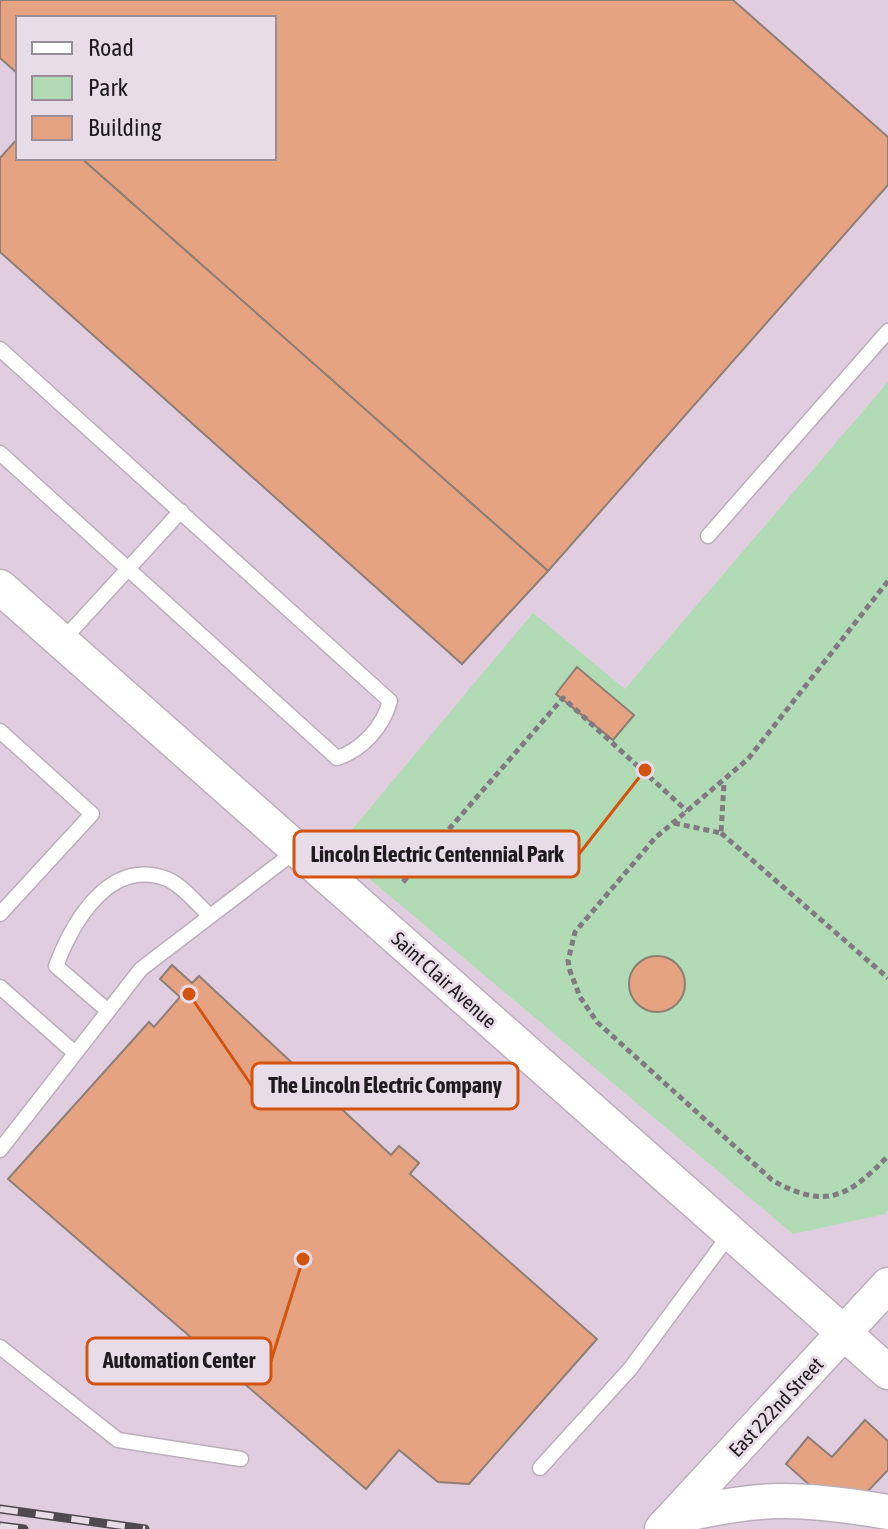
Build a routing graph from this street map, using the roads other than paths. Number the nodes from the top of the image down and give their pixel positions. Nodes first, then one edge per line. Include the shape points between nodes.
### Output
1 (888, 331) edge
2 (0, 349) edge
3 (0, 453) edge
4 (181, 511) junction
5 (708, 536) dead end
6 (127, 569) junction
7 (0, 587) edge
8 (61, 641) junction
9 (0, 731) edge
10 (297, 850) junction
11 (0, 914) edge
12 (210, 916) junction
13 (0, 987) edge
14 (108, 1011) junction
15 (75, 1053) junction
16 (0, 1150) edge
17 (731, 1234) junction
18 (888, 1285) edge
19 (844, 1334) junction
20 (0, 1347) edge
21 (888, 1372) edge
22 (241, 1459) dead end
23 (540, 1468) dead end
24 (888, 1512) edge
25 (668, 1523) edge

1 - 5 lane
2 - 4 lane
3 - 6 lane
4 - 6 lane
4 - 6 lane via 390,701 385,720 353,753 337,758
6 - 8 lane
7 - 8 street, Saint Clair Avenue
8 - 10 street, Saint Clair Avenue
9 - 11 lane via 92,814
10 - 12 lane
10 - 17 street, Saint Clair Avenue
12 - 14 lane via 141,969
12 - 14 lane via 169,880 134,873 106,888 71,927 56,966
13 - 15 lane
14 - 15 lane
15 - 16 lane
17 - 19 street, Saint Clair Avenue
17 - 23 lane via 630,1369
18 - 19 street, East 222nd Street
19 - 21 street, Saint Clair Avenue
19 - 25 street, East 222nd Street
20 - 22 lane via 118,1440
24 - 25 street via 780,1498 737,1501

